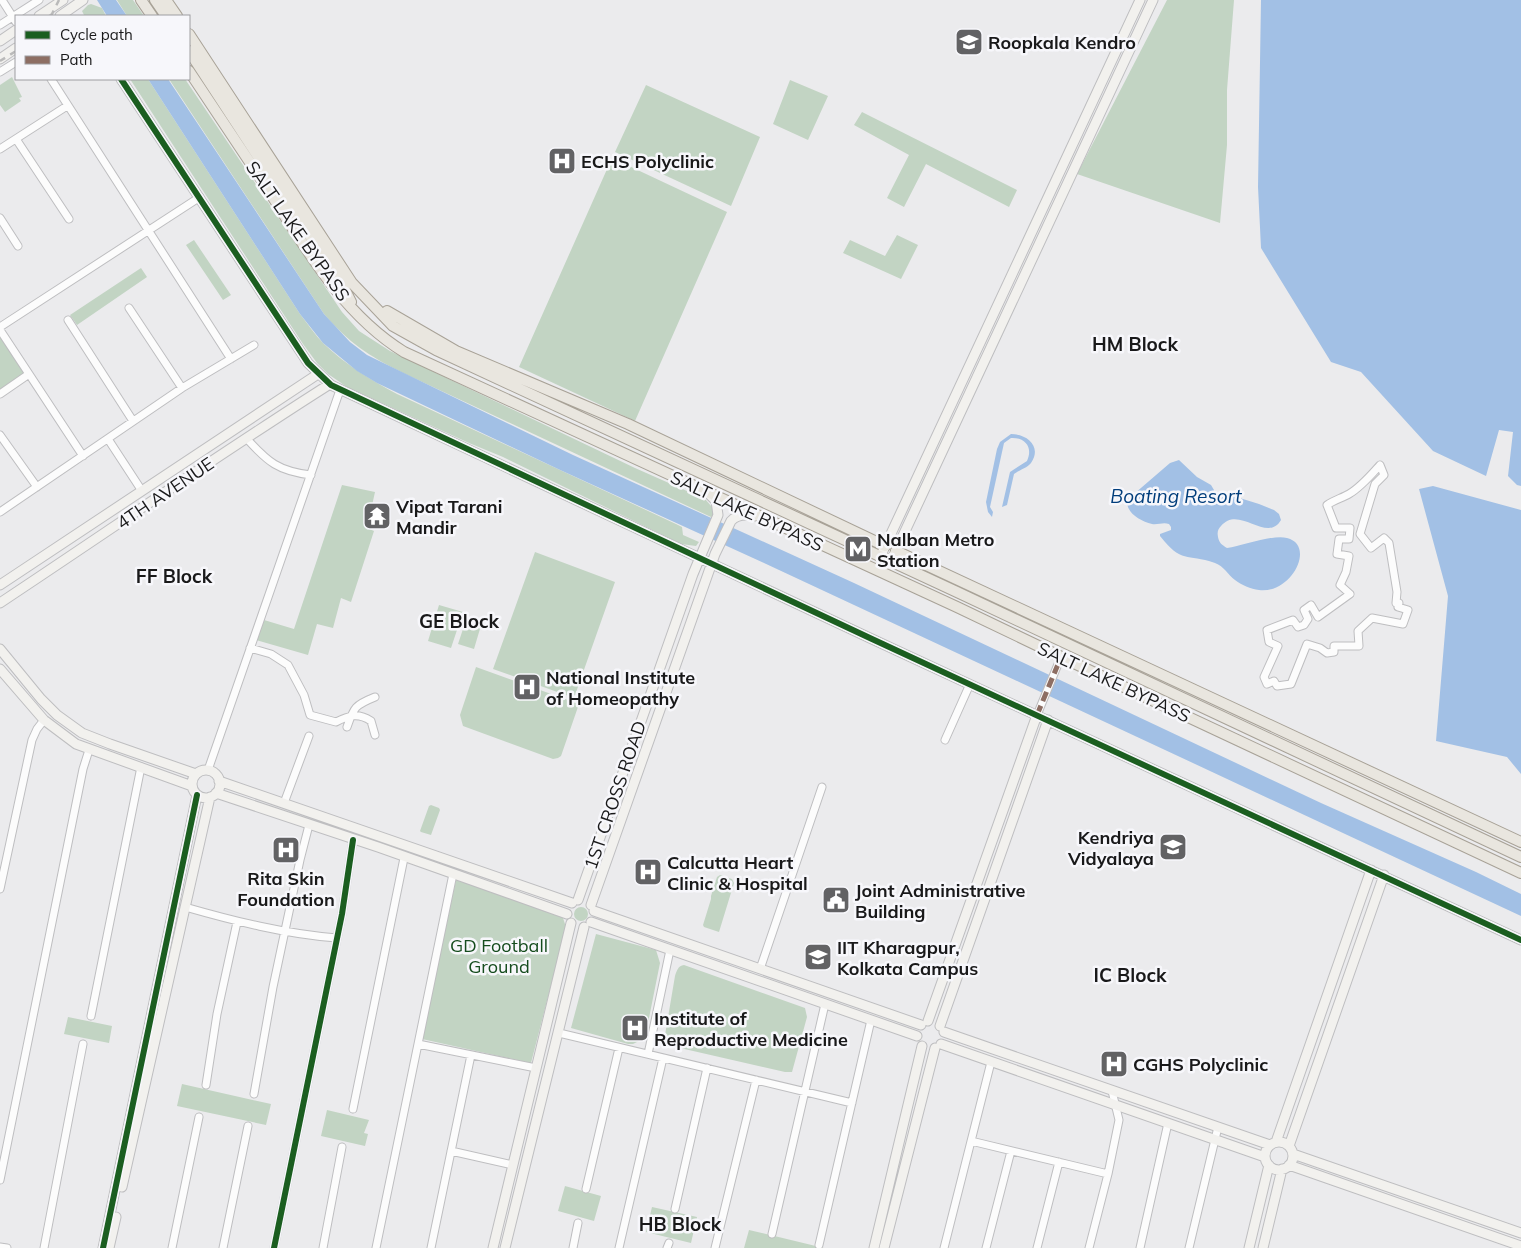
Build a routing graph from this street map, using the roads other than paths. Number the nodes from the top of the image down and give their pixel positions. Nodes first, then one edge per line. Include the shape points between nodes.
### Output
1 (2, 0) edge
2 (39, 0) edge
3 (63, 0) edge
4 (83, 0) edge
5 (142, 0) edge
6 (155, 0) edge
7 (166, 0) edge
8 (1140, 0) edge
9 (1153, 0) edge
10 (71, 7) junction
11 (19, 15) edge
12 (41, 15) edge
13 (61, 15) edge
14 (75, 15) edge
15 (151, 15) edge
16 (165, 15) edge
17 (176, 15) edge
18 (14, 19) edge
19 (0, 25) edge
20 (15, 31) edge
21 (190, 36) edge
22 (0, 40) edge
23 (15, 49) edge
24 (190, 52) edge
25 (0, 59) edge
26 (15, 63) edge
27 (0, 72) edge
28 (190, 73) edge
29 (52, 80) edge
30 (122, 80) edge
31 (67, 106) junction
32 (16, 139) junction
33 (1073, 144) junction
34 (0, 149) edge
35 (1083, 149) junction
36 (200, 197) junction
37 (0, 218) edge
38 (69, 219) dead end
39 (148, 230) junction
40 (18, 246) dead end
41 (348, 285) junction
42 (129, 308) dead end
43 (376, 309) junction
44 (355, 310) junction
45 (387, 311) joint
46 (68, 320) dead end
47 (0, 328) edge
48 (254, 345) dead end
49 (231, 359) junction
50 (29, 374) junction
51 (318, 374) junction
52 (502, 376) junction
53 (330, 384) junction
54 (182, 388) junction
55 (340, 390) junction
56 (0, 394) edge
57 (496, 394) junction
58 (599, 412) junction
59 (133, 421) junction
60 (613, 433) junction
61 (0, 436) edge
62 (108, 439) junction
63 (247, 439) junction
64 (82, 456) junction
65 (184, 463) junction
66 (191, 474) junction
67 (311, 475) junction
68 (37, 487) junction
69 (142, 491) junction
70 (708, 493) junction
71 (798, 505) junction
72 (779, 510) junction
73 (0, 512) edge
74 (758, 516) junction
75 (885, 546) junction
76 (896, 551) junction
77 (701, 553) junction
78 (880, 557) junction
79 (714, 559) junction
80 (891, 562) junction
81 (0, 585) edge
82 (0, 604) edge
83 (1073, 634) junction
84 (1269, 642) joint
85 (1067, 644) junction
86 (668, 645) junction
87 (250, 648) junction
88 (0, 649) edge
89 (681, 650) junction
90 (1061, 657) junction
91 (0, 669) edge
92 (970, 684) junction
93 (376, 697) dead end
94 (1037, 715) junction
95 (351, 716) junction
96 (44, 720) junction
97 (1048, 720) junction
98 (347, 727) dead end
99 (375, 735) dead end
100 (309, 736) dead end
101 (944, 740) dead end
102 (89, 750) junction
103 (141, 767) junction
104 (208, 770) junction
105 (196, 774) junction
106 (219, 781) junction
107 (192, 786) junction
108 (822, 787) dead end
109 (197, 795) junction
110 (213, 795) junction
111 (284, 803) junction
112 (608, 816) junction
113 (326, 818) junction
114 (621, 820) junction
115 (309, 825) junction
116 (322, 829) junction
117 (353, 840) junction
118 (1521, 842) edge
119 (1521, 857) edge
120 (404, 858) junction
121 (183, 862) junction
122 (195, 865) junction
123 (1371, 870) junction
124 (1521, 873) edge
125 (453, 874) junction
126 (1384, 875) junction
127 (0, 889) edge
128 (575, 901) junction
129 (185, 907) junction
130 (593, 908) junction
131 (567, 914) junction
132 (236, 922) junction
133 (571, 923) junction
134 (588, 925) junction
135 (285, 930) junction
136 (337, 938) junction
137 (1521, 940) edge
138 (165, 947) junction
139 (175, 948) junction
140 (670, 950) junction
141 (1340, 959) junction
142 (1353, 964) junction
143 (750, 966) junction
144 (760, 969) junction
145 (745, 976) junction
146 (826, 1004) junction
147 (91, 1016) dead end
148 (871, 1020) junction
149 (924, 1023) junction
150 (942, 1029) junction
151 (559, 1033) junction
152 (917, 1036) junction
153 (83, 1044) dead end
154 (418, 1044) junction
155 (922, 1046) junction
156 (938, 1046) junction
157 (619, 1048) junction
158 (471, 1054) junction
159 (648, 1054) junction
160 (663, 1058) junction
161 (1305, 1060) junction
162 (991, 1062) junction
163 (1317, 1065) junction
164 (536, 1068) junction
165 (707, 1068) junction
166 (756, 1080) junction
167 (206, 1085) dead end
168 (805, 1091) junction
169 (1112, 1091) junction
170 (254, 1094) dead end
171 (138, 1098) junction
172 (852, 1103) junction
173 (1117, 1106) junction
174 (353, 1109) dead end
175 (526, 1112) junction
176 (538, 1116) junction
177 (199, 1117) dead end
178 (1168, 1123) junction
179 (248, 1126) dead end
180 (1218, 1127) junction
181 (1215, 1139) junction
182 (971, 1141) junction
183 (1273, 1144) junction
184 (342, 1147) dead end
185 (1291, 1150) junction
186 (451, 1151) junction
187 (1011, 1151) junction
188 (1267, 1161) junction
189 (1059, 1162) junction
190 (513, 1165) junction
191 (1285, 1167) junction
192 (1108, 1174) junction
193 (0, 1180) edge
194 (586, 1189) dead end
195 (1262, 1194) junction
196 (506, 1196) junction
197 (1275, 1197) junction
198 (518, 1199) junction
199 (675, 1208) dead end
200 (578, 1223) dead end
201 (880, 1224) junction
202 (890, 1227) junction
203 (1521, 1233) edge
204 (772, 1234) dead end
205 (109, 1235) junction
206 (819, 1245) dead end
207 (0, 1246) edge
208 (1521, 1246) edge
209 (7, 1248) edge
210 (44, 1248) edge
211 (103, 1248) edge
212 (109, 1248) edge
213 (172, 1248) edge
214 (223, 1248) edge
215 (274, 1248) edge
216 (323, 1248) edge
217 (376, 1248) edge
218 (431, 1248) edge
219 (493, 1248) edge
220 (505, 1248) edge
221 (573, 1248) edge
222 (618, 1248) edge
223 (715, 1248) edge
224 (874, 1248) edge
225 (884, 1248) edge
226 (944, 1248) edge
227 (986, 1248) edge
228 (1037, 1248) edge
229 (1089, 1248) edge
230 (1140, 1248) edge
231 (1189, 1248) edge
232 (1249, 1248) edge
233 (1263, 1248) edge

1 - 18 street
2 - 11 street
3 - 12 street
4 - 10 street
5 - 15 main road
6 - 16 main road
7 - 17 main road
8 - 33 street
9 - 35 street
10 - 13 street
10 - 14 street
18 - 19 street
20 - 22 street
21 - 41 main road, SALT LAKE BYPASS
23 - 25 street
24 - 41 main road
26 - 27 street
28 - 44 main road, SALT LAKE BYPASS via 305,248 337,293
29 - 31 street
30 - 36 street
31 - 32 street
31 - 39 street
32 - 34 street
32 - 38 street
33 - 35 street
33 - 75 street
35 - 76 street
36 - 39 street
36 - 51 street
37 - 40 street
39 - 47 street
39 - 49 street
41 - 43 main road, SALT LAKE BYPASS
41 - 44 main road
42 - 54 street
43 - 45 street, SALT LAKE BYPASS
43 - 52 main road, SALT LAKE BYPASS via 406,334 484,372
44 - 57 main road, SALT LAKE BYPASS via 382,337 404,352
45 - 52 main road, SALT LAKE BYPASS
46 - 59 street
47 - 50 street
48 - 49 street
49 - 54 street
50 - 56 street
50 - 64 street
51 - 53 street
51 - 65 street, 4TH AVENUE
52 - 57 main road
52 - 58 main road, SALT LAKE BYPASS
52 - 60 main road, SALT LAKE BYPASS
53 - 55 street
53 - 63 street, 4TH AVENUE
54 - 59 street
55 - 67 street
55 - 77 street
57 - 70 main road, SALT LAKE BYPASS
58 - 60 main road
58 - 71 main road, SALT LAKE BYPASS
59 - 62 street
60 - 72 main road, SALT LAKE BYPASS
61 - 68 street
62 - 64 street
62 - 69 street
63 - 66 street, 4TH AVENUE
63 - 67 street via 267,461 294,473
64 - 68 street
65 - 66 street
65 - 69 street, 4TH AVENUE
66 - 82 street, 4TH AVENUE
67 - 87 street
68 - 73 street
69 - 81 street, 4TH AVENUE
70 - 74 main road, SALT LAKE BYPASS
70 - 77 street, 1ST CROSS ROAD via 716,501 718,515
71 - 72 main road
71 - 75 main road, SALT LAKE BYPASS
72 - 78 main road, SALT LAKE BYPASS
74 - 79 street, 1ST CROSS ROAD via 738,516 731,521
74 - 90 main road, SALT LAKE BYPASS
75 - 76 street
75 - 78 street
76 - 80 street
76 - 83 main road, SALT LAKE BYPASS
77 - 79 street
77 - 86 street, 1ST CROSS ROAD
78 - 80 main road, SALT LAKE BYPASS
79 - 89 street, 1ST CROSS ROAD
79 - 92 street
80 - 85 main road, SALT LAKE BYPASS
83 - 85 main road
83 - 118 main road, SALT LAKE BYPASS
84 - 84 street via 1278,646 1264,677 1267,684 1274,681 1277,686 1291,684 1307,644 1327,653 1334,652 1334,646 1359,646 1358,631 1372,618 1403,624 1408,610 1396,603 1389,543 1384,538 1371,548 1360,534 1375,484 1384,475 1380,465 1350,494 1327,505 1336,528 1350,528 1349,539 1339,539 1337,554 1349,556 1340,585 1350,594 1318,617 1311,605 1304,610 1308,619 1304,625 1298,627 1293,620 1267,630
85 - 90 main road
85 - 119 main road, SALT LAKE BYPASS
86 - 89 street
86 - 112 street, 1ST CROSS ROAD
87 - 95 street via 271,654 288,665 304,695 310,715 336,722
87 - 104 street
88 - 105 street via 41,699 82,733
89 - 114 street, 1ST CROSS ROAD
90 - 94 street
90 - 124 main road, SALT LAKE BYPASS
91 - 96 street
92 - 94 street
92 - 101 street
93 - 95 street via 363,702
94 - 97 street
94 - 149 street
95 - 98 street
95 - 99 street via 363,716 371,721
96 - 102 street via 64,737
96 - 127 street via 32,740
97 - 123 street
97 - 150 street
100 - 111 street
102 - 103 street
102 - 193 street
103 - 107 street
103 - 147 street
104 - 105 street
104 - 106 street
105 - 107 street
106 - 110 street via 219,789
106 - 111 street
107 - 109 street
108 - 144 street
109 - 110 street via 202,798
109 - 121 street
110 - 115 street
110 - 122 street
111 - 113 street
112 - 114 street
112 - 128 street, 1ST CROSS ROAD
113 - 116 street
113 - 128 street
114 - 130 street, 1ST CROSS ROAD
115 - 116 street
115 - 135 street
116 - 117 street
117 - 120 street
117 - 136 street
120 - 125 street
120 - 174 street
121 - 122 street
121 - 138 street
122 - 129 street
123 - 126 street
123 - 141 street
125 - 131 street
125 - 154 street
126 - 137 street
126 - 142 street
128 - 130 street via 583,900
128 - 131 street
129 - 132 street
129 - 139 street
130 - 134 street
130 - 143 street
131 - 133 street
132 - 135 street
132 - 167 street
133 - 134 street via 577,927
133 - 164 street
134 - 140 street
134 - 151 street
135 - 136 street
135 - 170 street
136 - 215 street
138 - 139 street
138 - 171 street
139 - 171 street
140 - 145 street
140 - 159 street
141 - 142 street
141 - 161 street
142 - 163 street
143 - 144 street
143 - 145 street
144 - 149 street
145 - 146 street
146 - 148 street
146 - 168 street
148 - 152 street
148 - 172 street
149 - 150 street via 933,1021
149 - 152 street
150 - 156 street via 943,1040
150 - 169 street
151 - 157 street
151 - 176 street
152 - 155 street
153 - 210 street
154 - 158 street
154 - 217 street
155 - 156 street
155 - 201 street
156 - 162 street
156 - 202 street
157 - 159 street
157 - 194 street
158 - 164 street
158 - 186 street
159 - 160 street
160 - 165 street
160 - 222 street
161 - 163 street
161 - 183 street
162 - 173 street
162 - 182 street
163 - 185 street
164 - 175 street
165 - 166 street
165 - 199 street
166 - 168 street
166 - 223 street
168 - 172 street
168 - 204 street
169 - 173 street
169 - 180 street
171 - 205 street
172 - 206 street
173 - 178 street
173 - 192 street via 1119,1120
175 - 176 street
175 - 190 street
176 - 198 street
177 - 213 street
178 - 181 street
178 - 230 street
179 - 214 street
180 - 181 street
180 - 183 street
181 - 188 street
181 - 231 street
182 - 187 street
182 - 226 street
183 - 185 street via 1282,1142
183 - 188 street via 1266,1149
184 - 216 street
185 - 191 street via 1292,1161
185 - 203 street
186 - 190 street
186 - 218 street
187 - 189 street
187 - 227 street
188 - 191 street via 1275,1169
188 - 195 street
189 - 192 street
189 - 228 street
190 - 196 street
191 - 197 street
191 - 208 street
192 - 229 street
195 - 197 street
195 - 232 street
196 - 198 street
196 - 219 street
197 - 233 street
198 - 220 street
200 - 221 street
201 - 202 street
201 - 224 street
202 - 225 street
205 - 211 street
205 - 212 street
207 - 209 street

